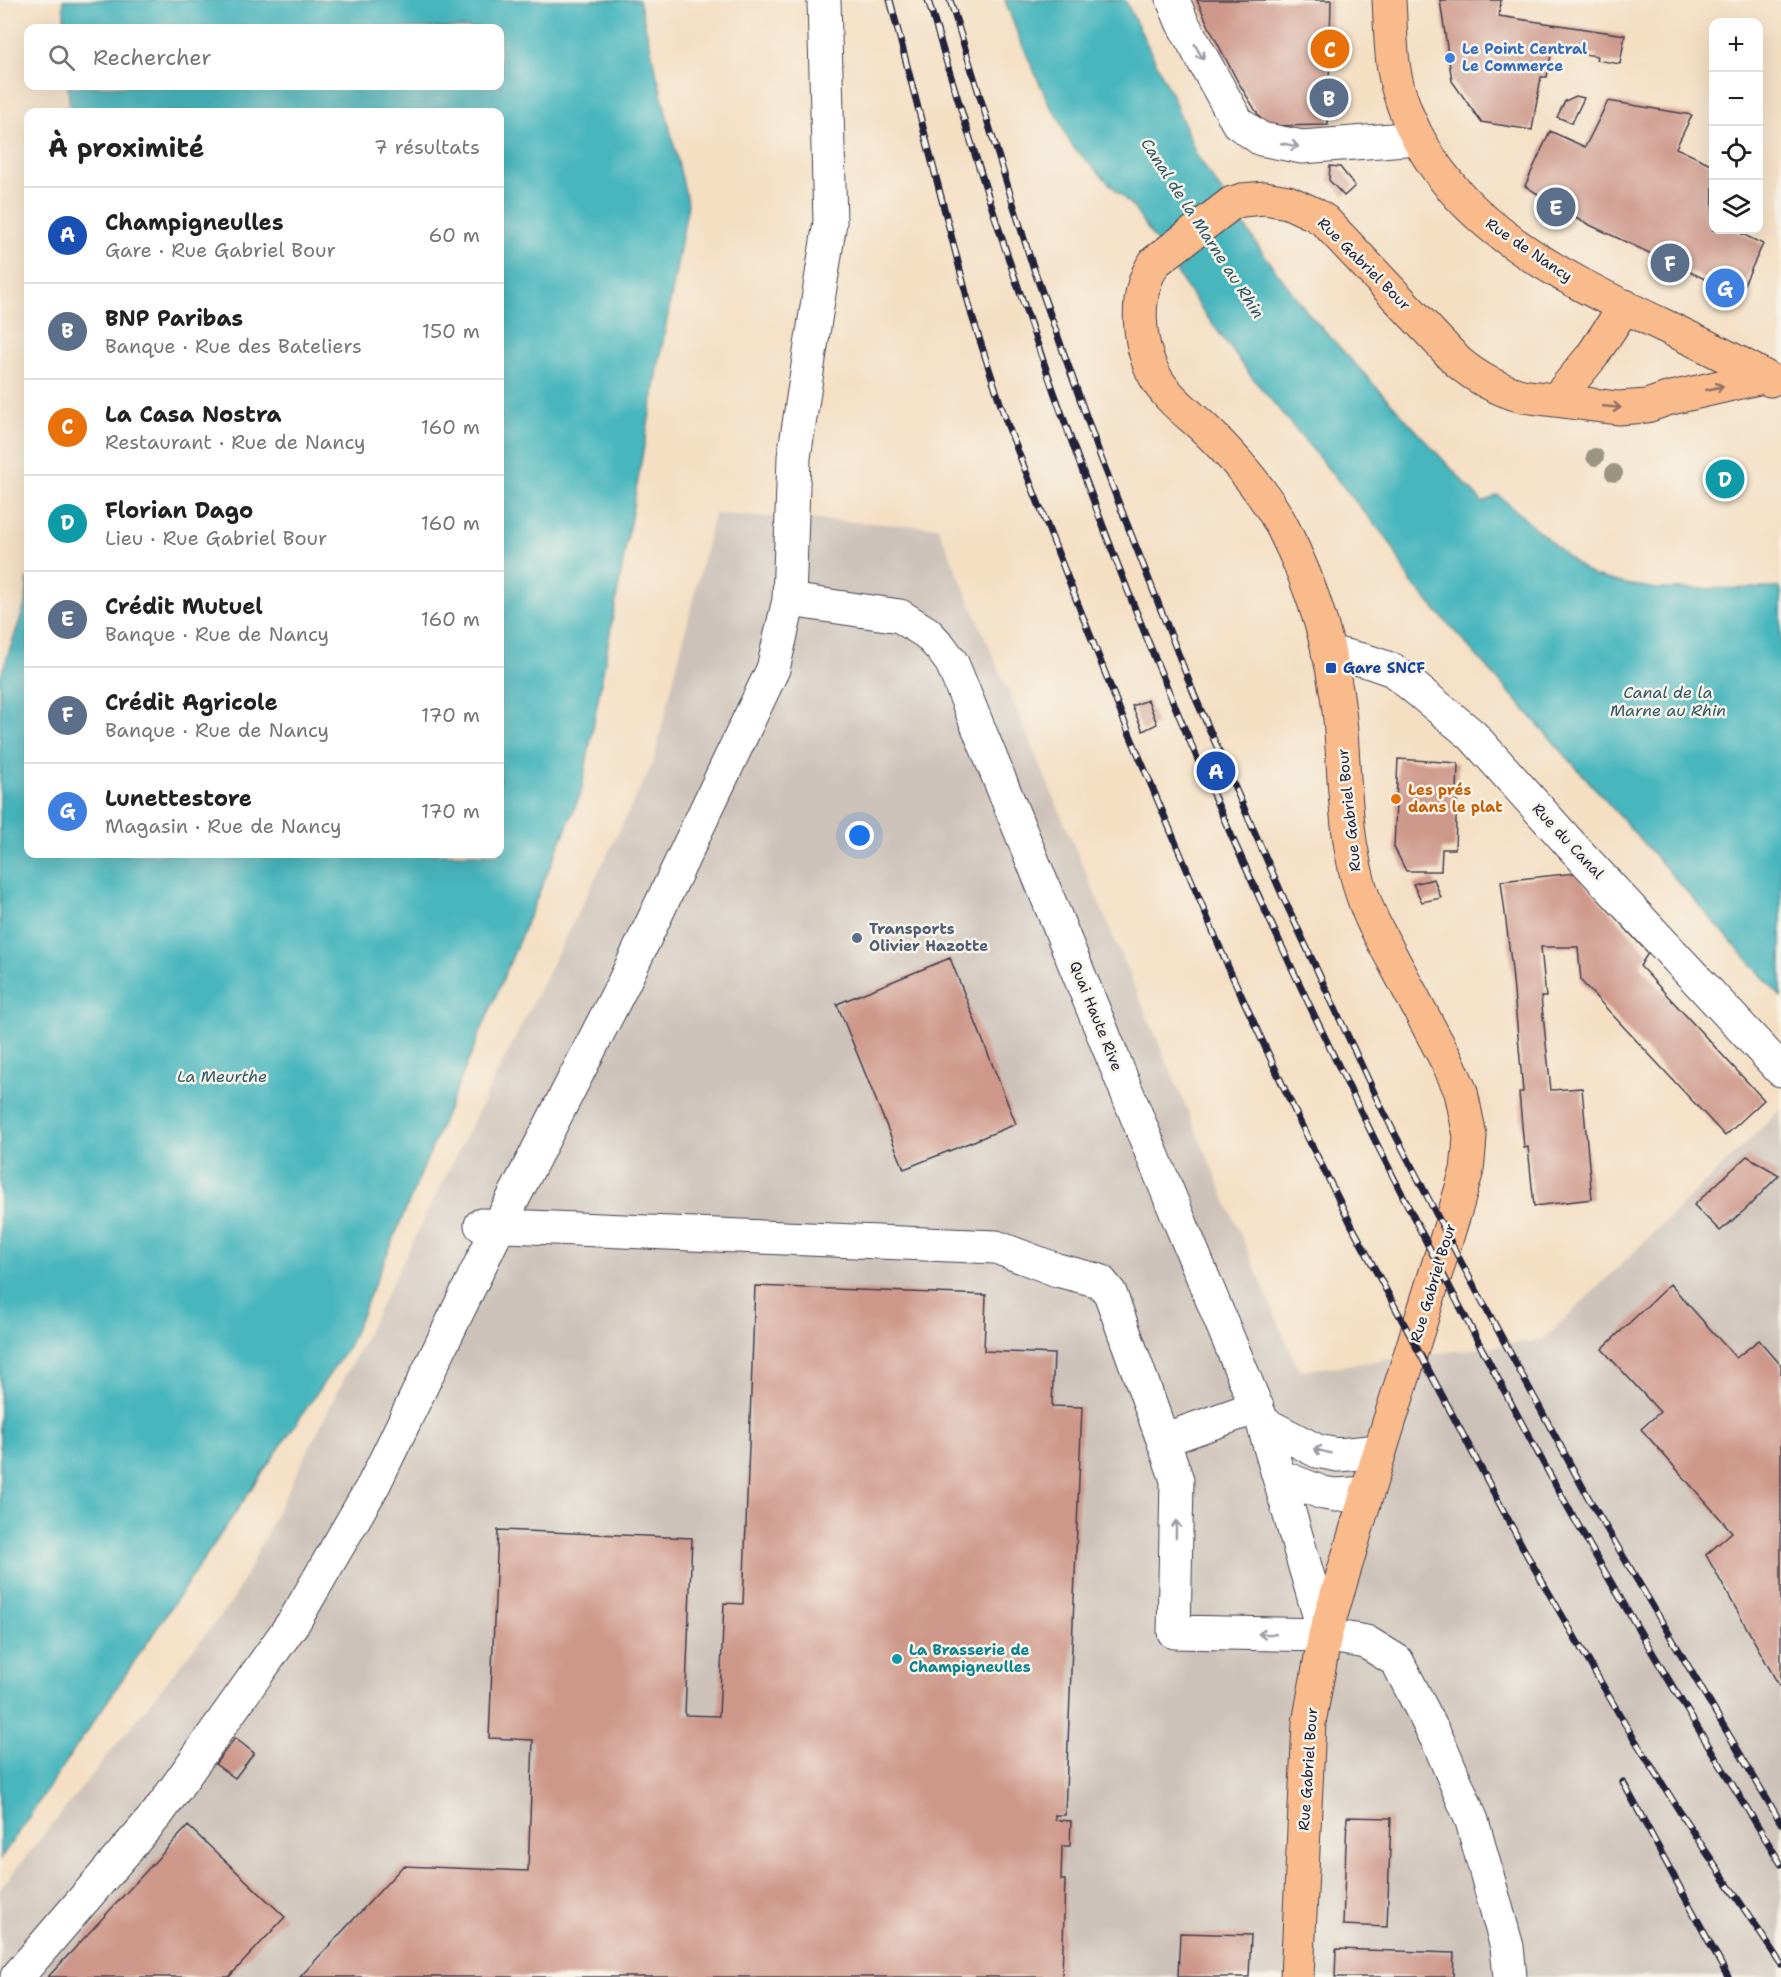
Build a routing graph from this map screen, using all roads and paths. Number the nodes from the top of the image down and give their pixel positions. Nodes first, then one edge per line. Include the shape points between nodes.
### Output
1 (824, 0) edge
2 (1173, 0) edge
3 (1389, 0) edge
4 (1418, 138) junction
5 (1625, 306) junction
6 (1775, 376) edge
7 (1556, 400) junction
8 (789, 600) junction
9 (1328, 652) junction
10 (1781, 1070) edge
11 (490, 1225) junction
12 (1260, 1415) junction
13 (1163, 1440) junction
14 (1380, 1451) junction
15 (1279, 1476) junction
16 (1367, 1493) junction
17 (1325, 1635) junction
18 (17, 1977) edge
19 (1296, 1977) edge
20 (1510, 1977) edge

1 - 8 street via 830,222 794,457
2 -> 4 street via 1238,123 1261,139 1302,147
3 - 4 main road, Rue de Nancy via 1395,78
4 - 5 main road, Rue de Nancy via 1441,174 1490,226 1569,279
5 - 6 main road, Rue de Nancy
5 - 7 main road
7 -> 6 main road, Rue Gabriel Bour via 1618,408 1647,406
7 - 9 main road, Rue Gabriel Bour via 1508,392 1471,374 1325,221 1288,202 1265,198 1232,203 1155,262 1143,285 1141,325 1148,361 1161,385 1244,471 1271,508 1313,596
8 - 11 street via 773,669 624,982
8 - 12 street, Quai Haute Rive via 900,616 927,633 952,663
9 - 10 street, Rue du Canal via 1393,670 1472,735
9 - 14 main road, Rue Gabriel Bour via 1340,718 1356,879 1374,924 1450,1067 1461,1092 1470,1136 1467,1170
11 - 13 street via 996,1247 1013,1252 1057,1270 1100,1281 1110,1293
11 - 18 street via 374,1484 295,1620 158,1813
12 - 13 street
14 -> 12 street via 1338,1455 1317,1451
12 - 15 street, Quai Haute Rive
17 -> 13 street via 1174,1632 1177,1480
14 - 16 main road, Rue Gabriel Bour
15 - 16 street via 1323,1493
15 - 17 street, Quai Haute Rive
16 - 17 main road, Rue Gabriel Bour
17 - 19 main road, Rue Gabriel Bour via 1309,1723
17 - 20 street via 1366,1642 1397,1661 1440,1745 1472,1821 1507,1947

